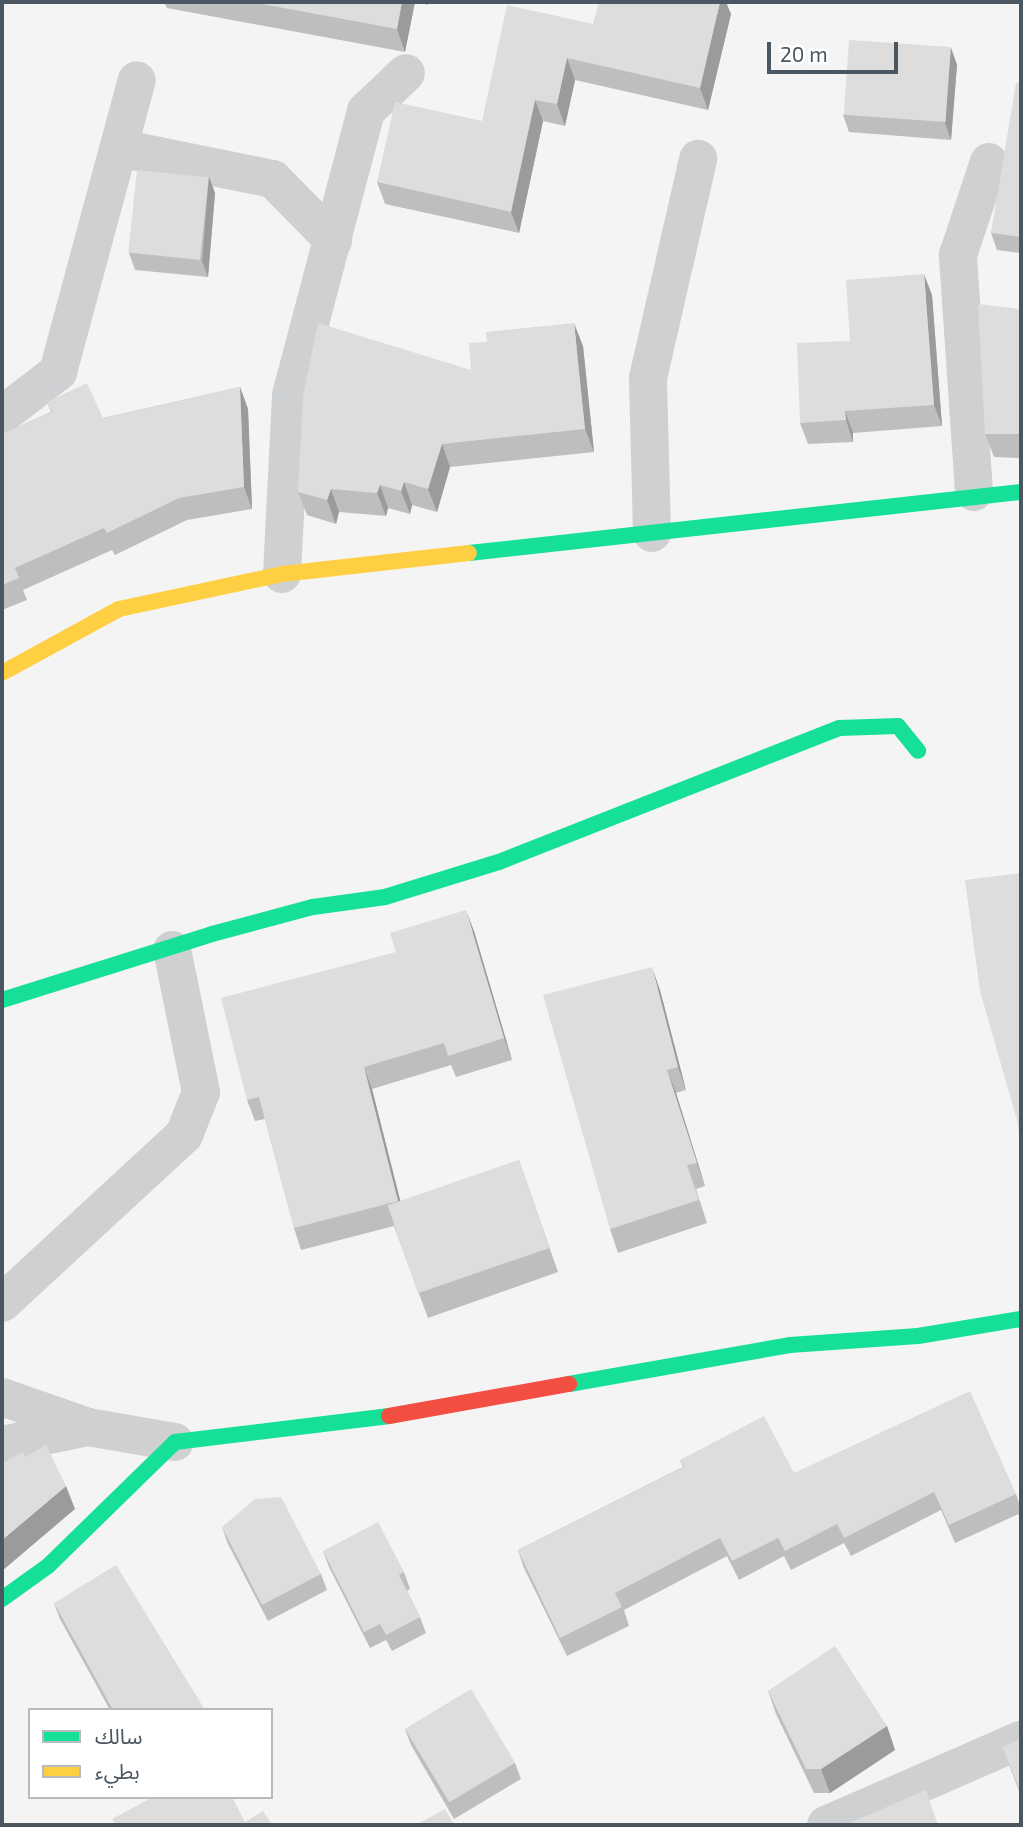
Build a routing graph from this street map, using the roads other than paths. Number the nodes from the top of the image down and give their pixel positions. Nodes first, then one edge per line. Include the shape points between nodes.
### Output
1 (406, 73) dead end
2 (137, 80) dead end
3 (119, 148) junction
4 (698, 159) dead end
5 (989, 162) dead end
6 (333, 240) junction
7 (2, 415) edge
8 (974, 492) junction
9 (1021, 492) edge
10 (652, 533) junction
11 (282, 574) junction
12 (2, 673) edge
13 (918, 751) dead end
14 (172, 950) junction
15 (2, 1000) edge
16 (2, 1303) edge
17 (1021, 1319) edge
18 (2, 1397) edge
19 (88, 1427) junction
20 (175, 1442) junction
21 (2, 1445) edge
22 (2, 1599) edge
23 (1021, 1740) edge
24 (826, 1825) edge

1 - 6 street via 366,111
2 - 3 street
3 - 6 street via 273,180
3 - 7 street via 58,372
4 - 10 street via 648,378
5 - 8 street via 958,255
6 - 11 street via 291,395
8 - 9 street
8 - 10 street
10 - 11 street
11 - 12 street via 119,609
13 - 14 street via 898,726 839,727 568,839 385,897 313,907
14 - 15 street
14 - 16 street via 201,1092 184,1135
17 - 20 street via 790,1345 359,1422
18 - 19 street
19 - 20 street
19 - 21 street
20 - 22 street via 48,1566
23 - 24 street

